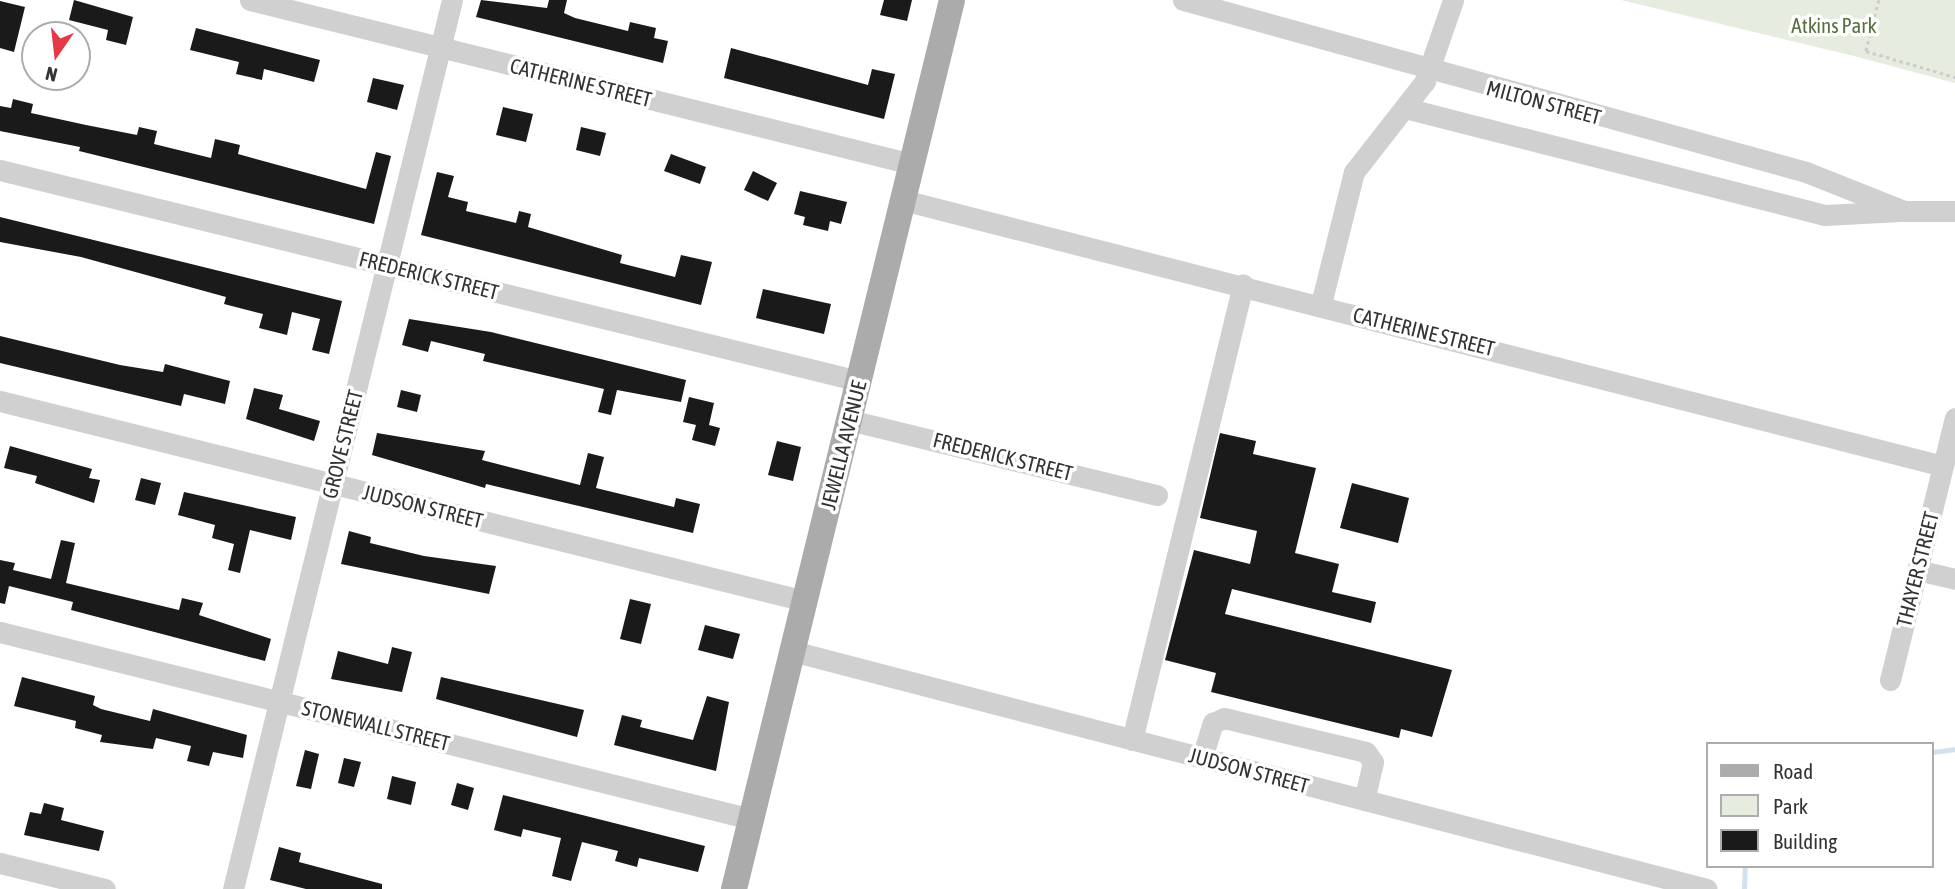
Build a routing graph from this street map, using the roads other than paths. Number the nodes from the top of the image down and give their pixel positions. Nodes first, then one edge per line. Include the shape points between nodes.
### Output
1 (250, 0) edge
2 (452, 0) edge
3 (952, 0) edge
4 (1182, 0) edge
5 (1452, 0) edge
6 (441, 47) junction
7 (1431, 69) junction
8 (1405, 108) junction
9 (912, 164) junction
10 (0, 170) edge
11 (903, 200) junction
12 (1904, 211) junction
13 (1955, 211) edge
14 (386, 265) junction
15 (1243, 284) junction
16 (1321, 304) junction
17 (859, 381) junction
18 (0, 401) edge
19 (1955, 418) edge
20 (849, 420) junction
21 (1943, 466) junction
22 (333, 484) junction
23 (1157, 495) dead end
24 (1917, 569) junction
25 (1955, 579) edge
26 (805, 601) junction
27 (0, 632) edge
28 (792, 651) junction
29 (1890, 680) dead end
30 (278, 701) junction
31 (1132, 740) junction
32 (1202, 758) junction
33 (1364, 800) junction
34 (751, 819) junction
35 (0, 863) edge
36 (106, 889) edge
37 (233, 889) edge
38 (734, 889) edge
39 (1707, 889) edge

1 - 6 street, CATHERINE STREET
2 - 6 street, GROVE STREET
3 - 9 main road, JEWELLA AVENUE
4 - 7 street, MILTON STREET
5 - 7 street
6 - 9 street, CATHERINE STREET
6 - 14 street, GROVE STREET
7 - 8 street
7 - 12 street, MILTON STREET via 1806,172
8 - 12 street, MILTON STREET via 1825,215
8 - 16 street via 1354,172
9 - 11 main road, JEWELLA AVENUE
10 - 14 street, FREDERICK STREET
11 - 15 street, CATHERINE STREET
11 - 17 main road, JEWELLA AVENUE
12 - 13 street, MILTON STREET
14 - 17 street, FREDERICK STREET
14 - 22 street, GROVE STREET
15 - 16 street, CATHERINE STREET
15 - 31 street
16 - 21 street, CATHERINE STREET
17 - 20 main road, JEWELLA AVENUE
18 - 22 street, JUDSON STREET
19 - 21 street, THAYER STREET
20 - 23 street, FREDERICK STREET
20 - 26 main road, JEWELLA AVENUE
21 - 24 street, THAYER STREET
22 - 26 street, JUDSON STREET
22 - 30 street, GROVE STREET
24 - 25 street
24 - 29 street, THAYER STREET
26 - 28 main road, JEWELLA AVENUE
27 - 30 street, STONEWALL STREET
28 - 31 street, JUDSON STREET
28 - 34 main road, JEWELLA AVENUE
30 - 34 street, STONEWALL STREET
30 - 37 street, GROVE STREET
31 - 32 street, JUDSON STREET
32 - 33 street, JUDSON STREET
32 - 33 street via 1213,723 1224,718 1366,752 1373,762
33 - 39 street, JUDSON STREET
34 - 38 main road, JEWELLA AVENUE
35 - 36 street

